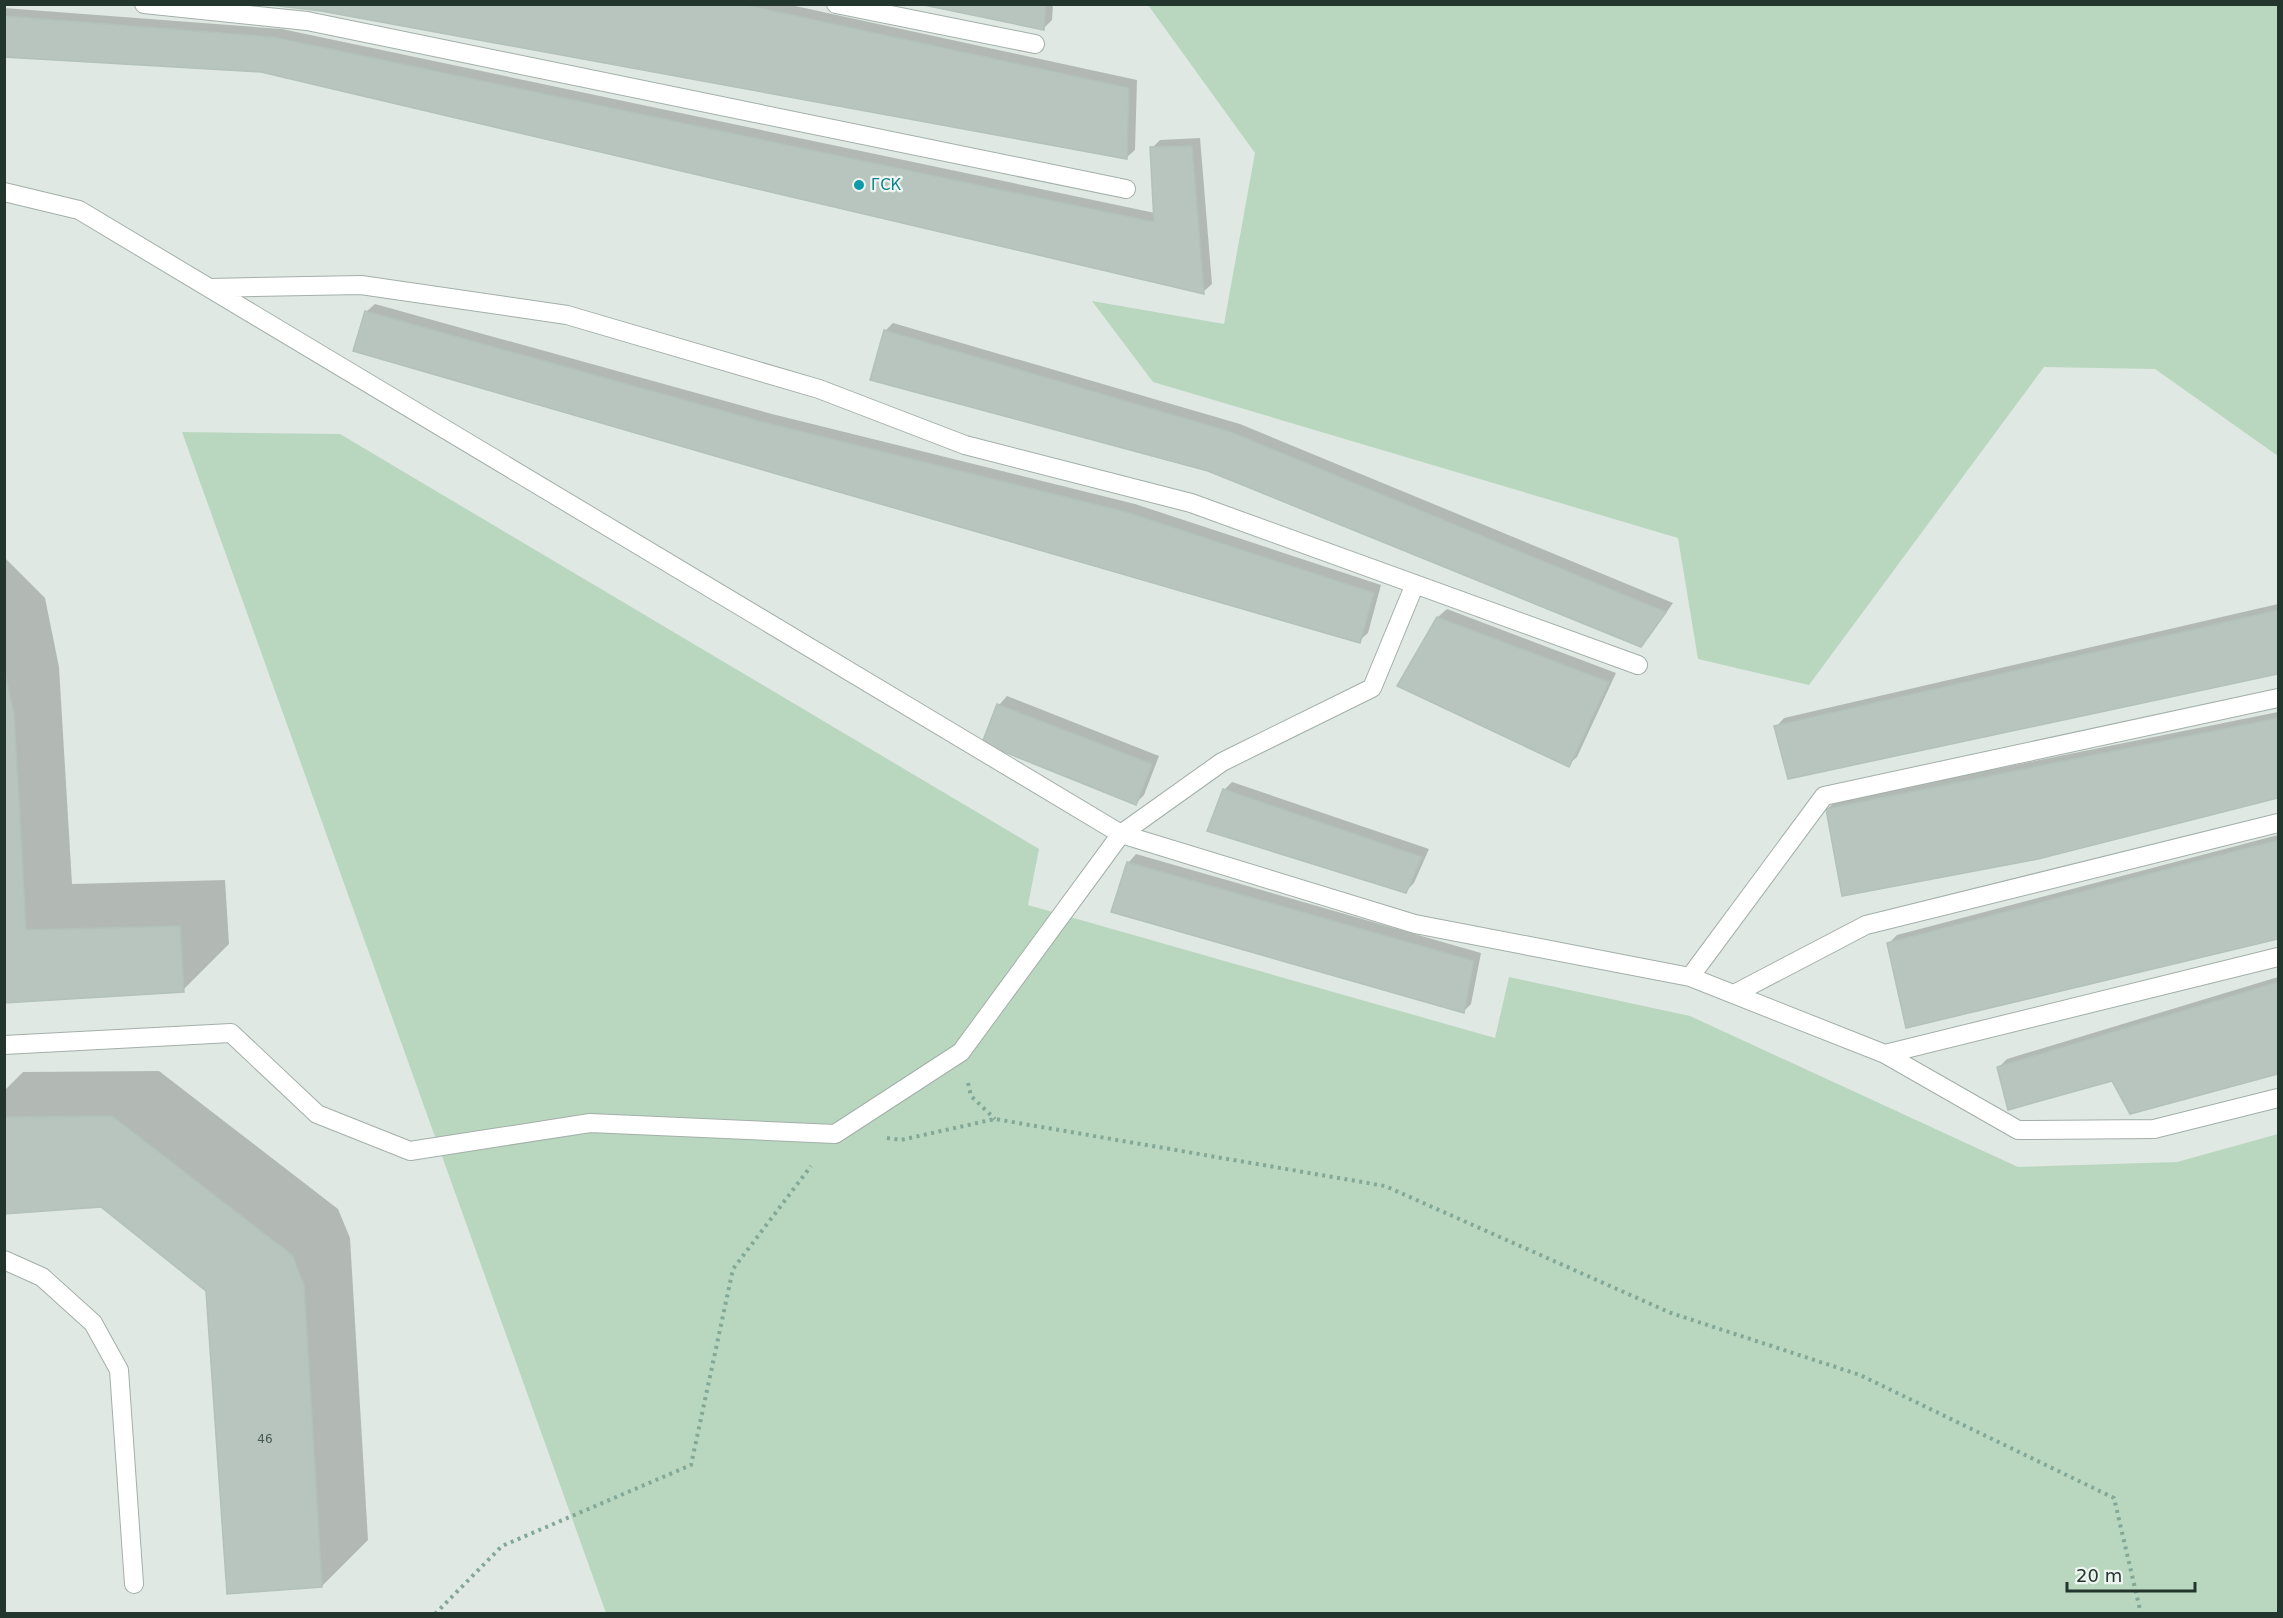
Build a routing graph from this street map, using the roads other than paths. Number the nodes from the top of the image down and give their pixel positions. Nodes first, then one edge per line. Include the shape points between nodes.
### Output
1 (144, 4) edge
2 (836, 4) edge
3 (1035, 44) dead end
4 (1126, 189) dead end
5 (4, 192) edge
6 (209, 288) junction
7 (1415, 584) junction
8 (1638, 665) dead end
9 (2278, 698) edge
10 (2278, 823) edge
11 (1121, 834) junction
12 (2278, 957) edge
13 (1690, 977) junction
14 (1734, 994) junction
15 (4, 1045) edge
16 (1884, 1054) junction
17 (2278, 1098) edge
18 (4, 1260) edge
19 (135, 1584) dead end

1 - 4 lane via 307,21
2 - 3 lane
5 - 6 lane via 79,210
6 - 7 lane via 361,285 567,315 819,389 965,446 1191,503
6 - 11 lane
7 - 8 lane
7 - 11 lane via 1372,688 1222,762
9 - 13 lane via 1824,796
10 - 14 lane via 1866,925
11 - 13 lane via 1415,924
11 - 15 lane via 961,1052 835,1134 590,1123 410,1151 317,1114 231,1033
12 - 16 lane
13 - 14 lane
14 - 16 lane
16 - 17 lane via 2018,1130 2154,1129
18 - 19 lane via 42,1277 93,1323 118,1370

